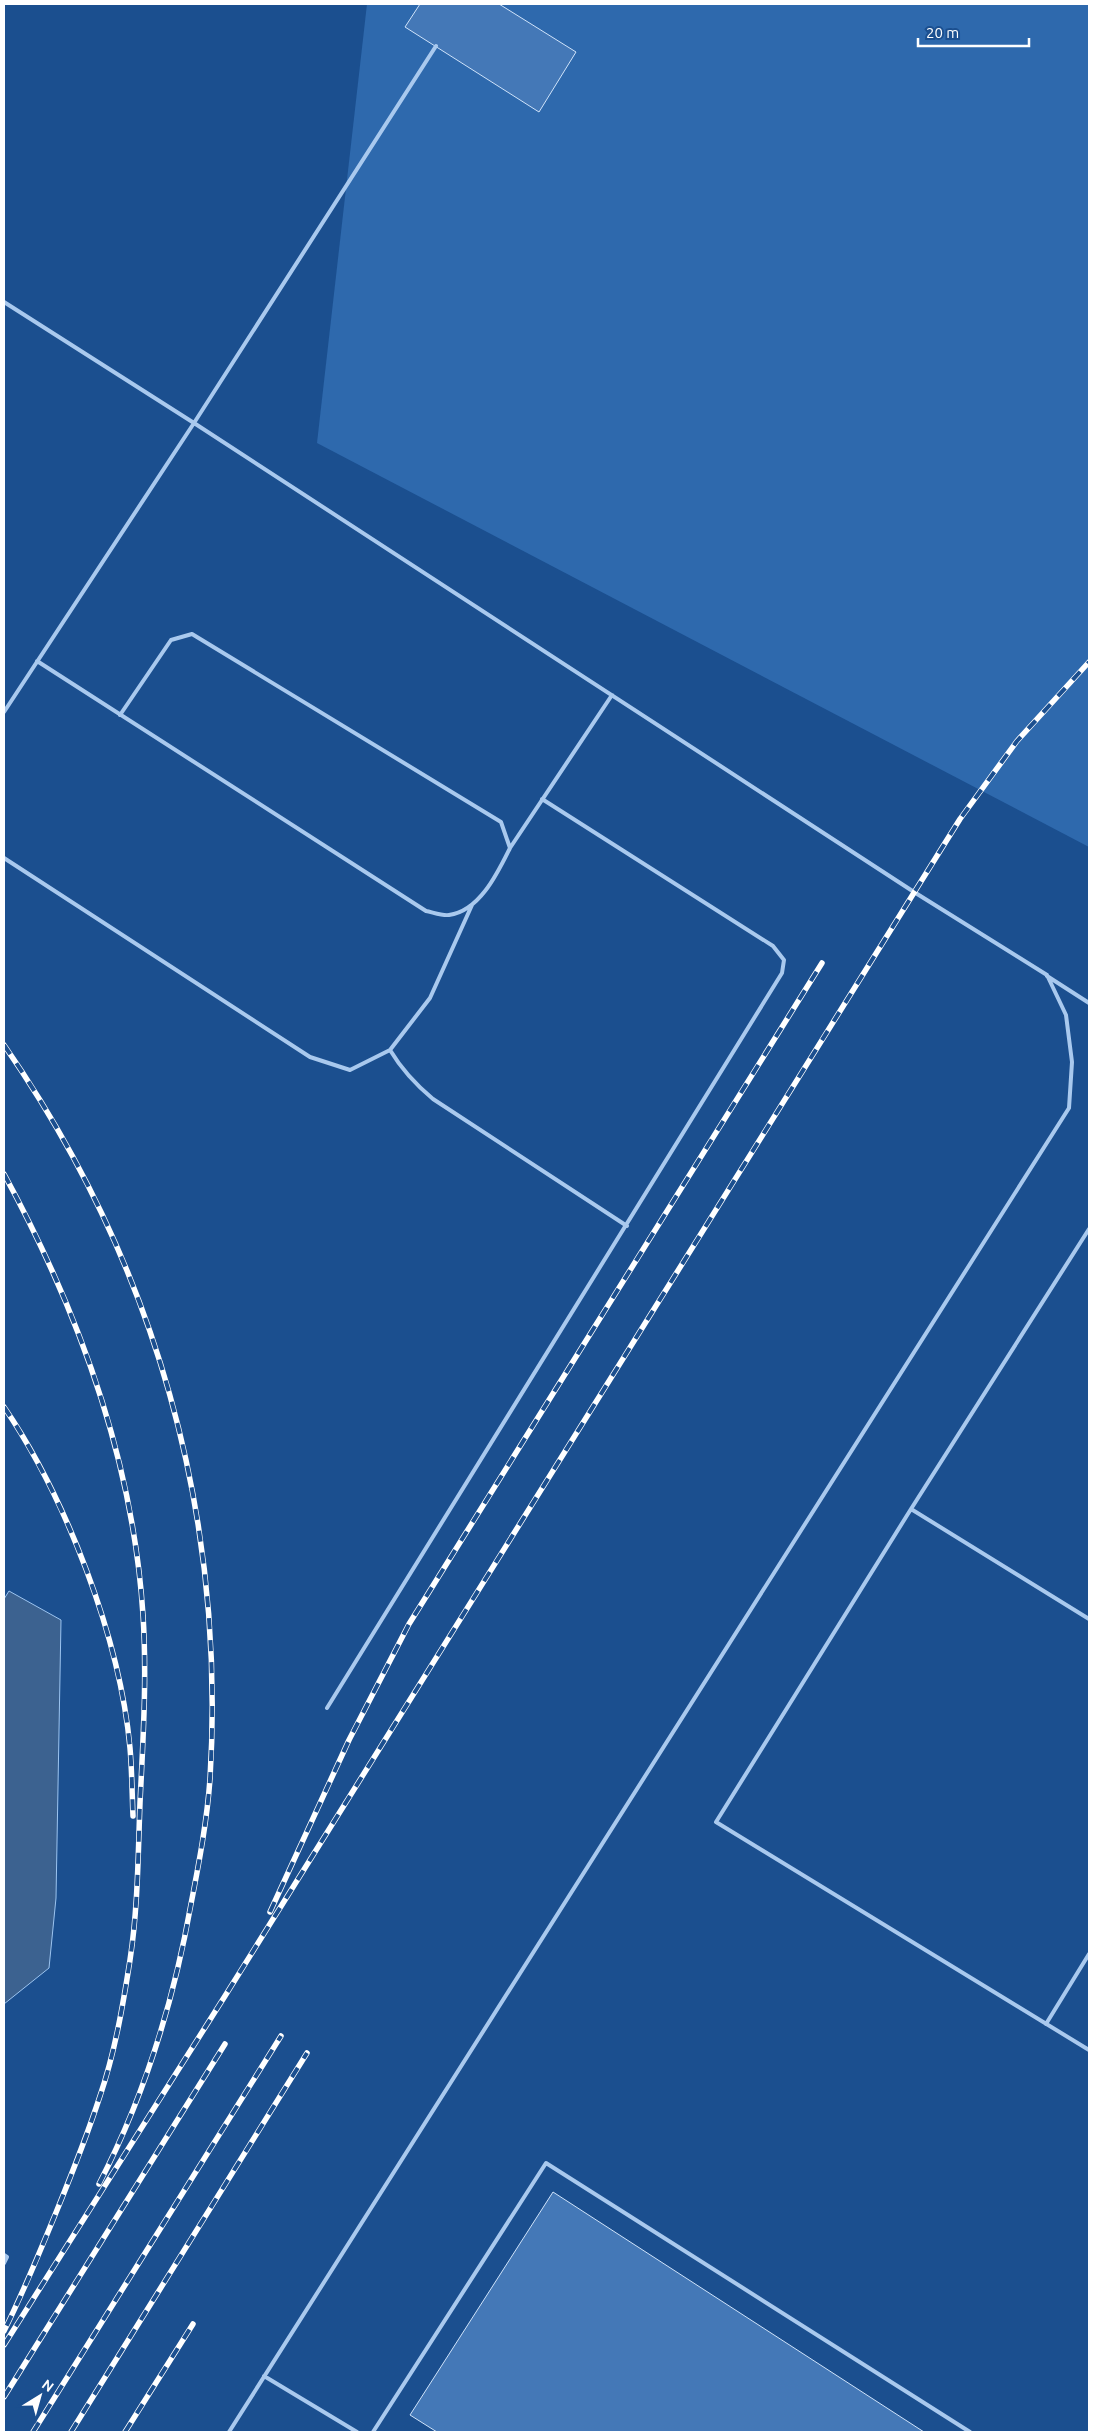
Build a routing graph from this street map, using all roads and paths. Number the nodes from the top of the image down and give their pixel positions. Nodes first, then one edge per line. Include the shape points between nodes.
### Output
1 (436, 46) dead end
2 (4, 302) edge
3 (194, 423) junction
4 (36, 661) junction
5 (612, 695) junction
6 (4, 712) edge
7 (120, 714) junction
8 (542, 800) junction
9 (510, 848) junction
10 (4, 858) edge
11 (472, 905) junction
12 (1047, 975) junction
13 (1089, 1003) edge
14 (390, 1050) junction
15 (627, 1226) junction
16 (1089, 1229) edge
17 (911, 1509) junction
18 (1089, 1618) edge
19 (327, 1708) dead end
20 (1089, 1954) edge
21 (1046, 2024) junction
22 (1089, 2050) edge
23 (4, 2255) edge
24 (4, 2263) edge
25 (264, 2376) junction
26 (229, 2432) edge
27 (358, 2432) edge
28 (373, 2432) edge
29 (970, 2432) edge

1 - 3 lane
2 - 3 lane
3 - 4 lane
3 - 5 lane
4 - 6 lane
4 - 7 lane
5 - 8 lane
5 - 12 lane
7 - 9 lane via 171,640 192,634 501,822
7 - 11 lane via 426,910 449,916
8 - 9 lane
8 - 15 lane via 773,946 784,960 774,988
9 - 11 lane via 494,882
10 - 14 lane via 310,1057 350,1070
11 - 14 lane via 430,998
12 - 13 lane
12 - 25 lane via 1066,1015 1072,1062 1069,1108
14 - 15 lane via 414,1084 433,1099
15 - 19 lane
16 - 17 lane
17 - 18 lane
17 - 21 lane via 716,1822
20 - 21 lane
21 - 22 lane
23 - 24 lane via 8,2257
25 - 26 lane
25 - 27 lane
28 - 29 lane via 546,2163

